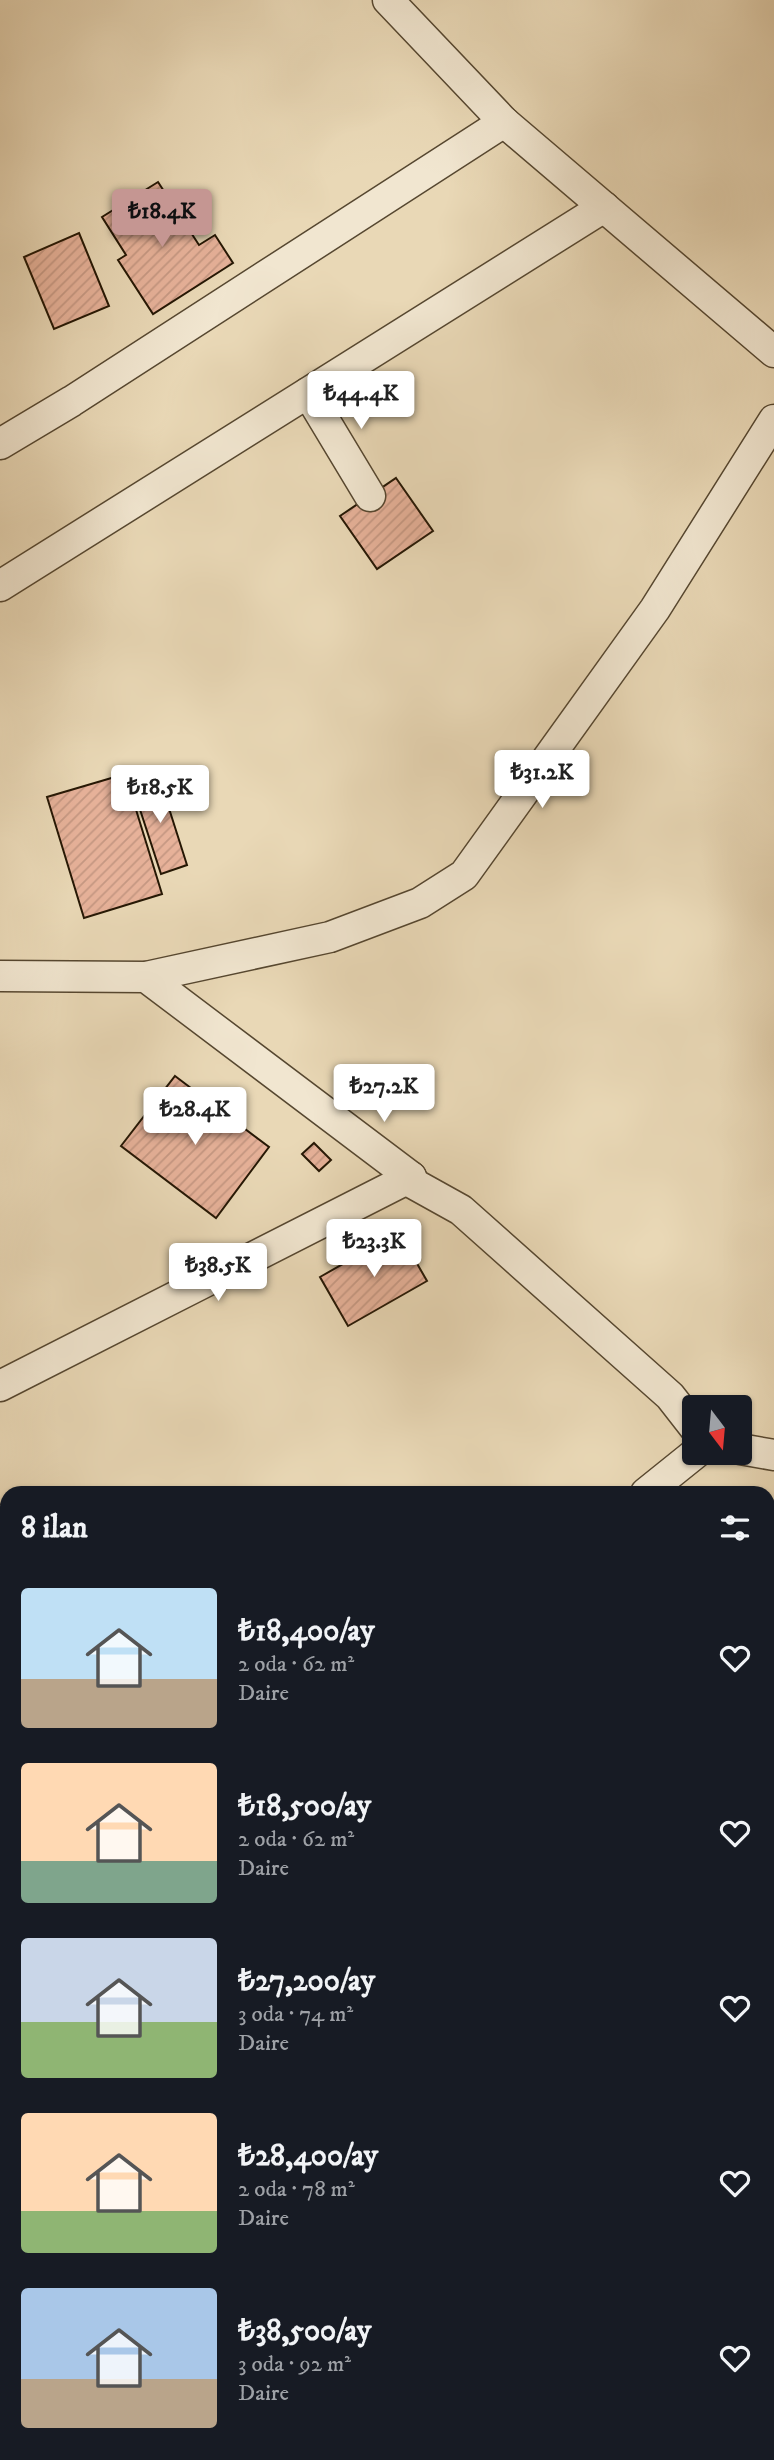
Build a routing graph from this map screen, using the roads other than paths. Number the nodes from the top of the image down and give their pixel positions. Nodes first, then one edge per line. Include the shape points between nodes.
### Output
1 (388, 0) edge
2 (504, 122) junction
3 (604, 207) junction
4 (774, 352) edge
5 (308, 393) junction
6 (774, 421) edge
7 (0, 444) edge
8 (370, 496) dead end
9 (0, 586) edge
10 (0, 976) edge
11 (146, 977) junction
12 (411, 1177) junction
13 (0, 1386) edge
14 (682, 1411) edge
15 (752, 1451) edge
16 (774, 1455) edge
17 (682, 1464) edge
18 (655, 1486) edge

1 - 2 street
2 - 3 street
2 - 7 street
3 - 4 street
3 - 5 street
5 - 8 street
5 - 9 street
6 - 11 street via 655,609 464,875 420,903 330,937
10 - 11 street
11 - 12 street
12 - 13 street
12 - 14 street via 407,1180 461,1210
15 - 16 street
17 - 18 street

